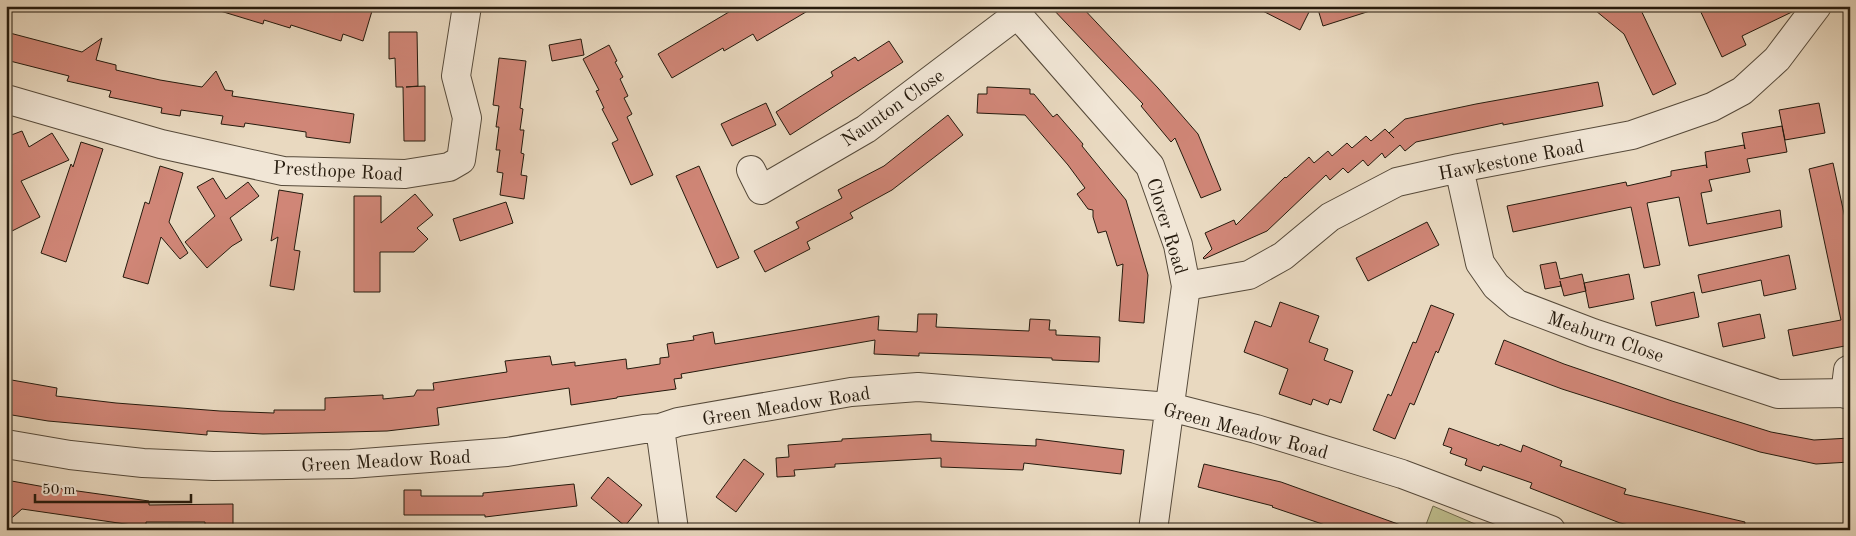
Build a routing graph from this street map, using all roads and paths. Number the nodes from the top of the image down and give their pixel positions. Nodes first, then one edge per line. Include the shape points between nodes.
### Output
1 (467, 6) edge
2 (1817, 6) edge
3 (1014, 10) edge
4 (6, 99) edge
5 (1459, 168) junction
6 (760, 190) dead end
7 (1186, 286) junction
8 (1848, 386) edge
9 (1170, 407) junction
10 (660, 428) junction
11 (6, 444) edge
12 (674, 530) edge
13 (1153, 530) edge
14 (1551, 530) edge

1 - 4 street, Presthope Road via 456,76 467,118 460,160 449,167 405,174 283,171 161,144
2 - 5 street, Hawkestone Road via 1777,59 1742,90 1712,107 1632,135
3 - 6 street, Naunton Close via 866,129
3 - 7 street, Clover Road via 1150,166 1178,246
5 - 7 street, Hawkestone Road via 1397,182 1330,217 1283,256 1248,275
5 - 8 street, Meaburn Close via 1480,263 1496,286 1517,304 1593,333 1778,394
7 - 9 street, Clover Road
9 - 10 street, Green Meadow Road via 918,387 851,392 678,422
9 - 13 street, Clover Road
9 - 14 street, Green Meadow Road via 1256,429 1402,474
10 - 11 street, Green Meadow Road via 507,452 351,464 213,466 143,463
10 - 12 street

